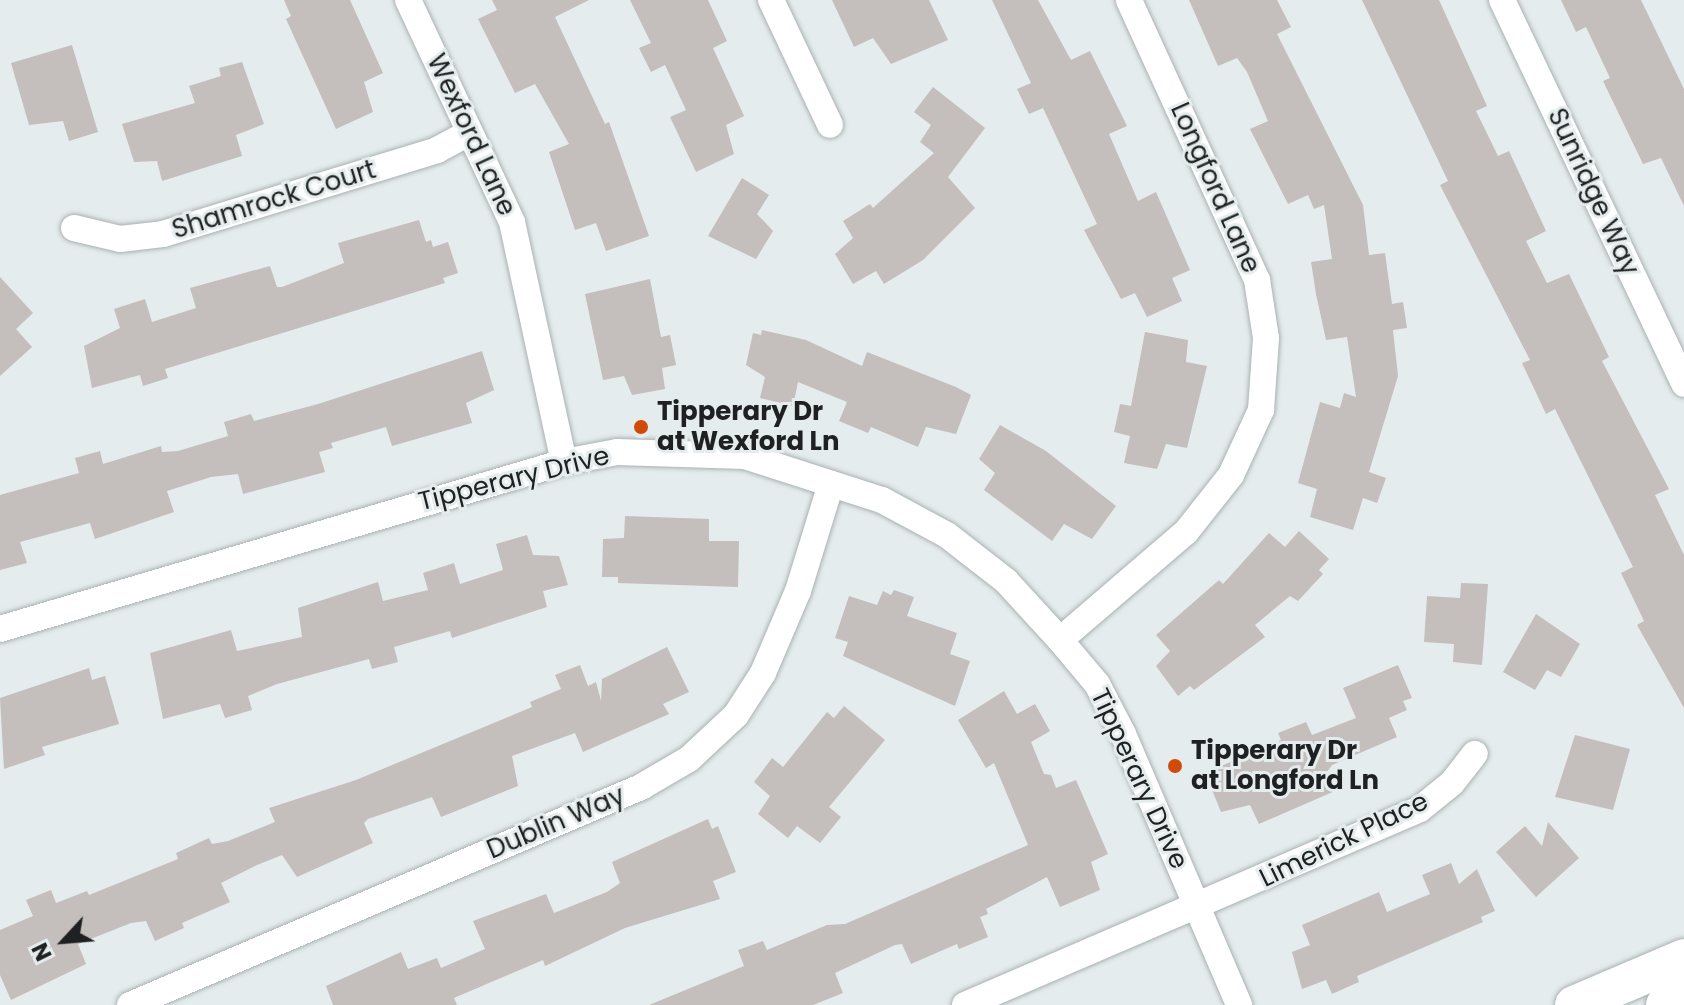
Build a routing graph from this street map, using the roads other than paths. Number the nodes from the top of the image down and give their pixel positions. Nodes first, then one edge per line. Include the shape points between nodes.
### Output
1 (408, 0) edge
2 (771, 0) edge
3 (1129, 0) edge
4 (1502, 0) edge
5 (830, 125) dead end
6 (469, 133) junction
7 (74, 228) dead end
8 (1684, 384) edge
9 (564, 462) junction
10 (831, 484) junction
11 (0, 629) edge
12 (1060, 640) junction
13 (1475, 754) dead end
14 (1199, 907) junction
15 (1684, 958) edge
16 (1684, 996) edge
17 (130, 1005) edge
18 (965, 1005) edge
19 (1239, 1005) edge
20 (1574, 1005) edge
21 (1665, 1005) edge

1 - 6 street, Wexford Lane
2 - 5 street
3 - 12 street, Longford Lane via 1257,280 1266,338 1261,410 1231,475 1186,532
4 - 8 street, Sunridge Way
6 - 7 street, Shamrock Court via 437,150 163,234 120,239
6 - 9 street, Wexford Lane via 512,222
9 - 10 street, Tipperary Drive via 617,452 745,456
9 - 11 street, Tipperary Drive
10 - 12 street, Tipperary Drive via 882,500 947,535 1006,581
10 - 17 street, Dublin Way via 798,591 763,673 736,715 689,759 641,787
12 - 14 street, Tipperary Drive via 1097,684
13 - 14 street, Limerick Place via 1452,783 1420,809
14 - 18 street, Limerick Place
14 - 19 street, Tipperary Drive
15 - 20 main road
16 - 21 main road

